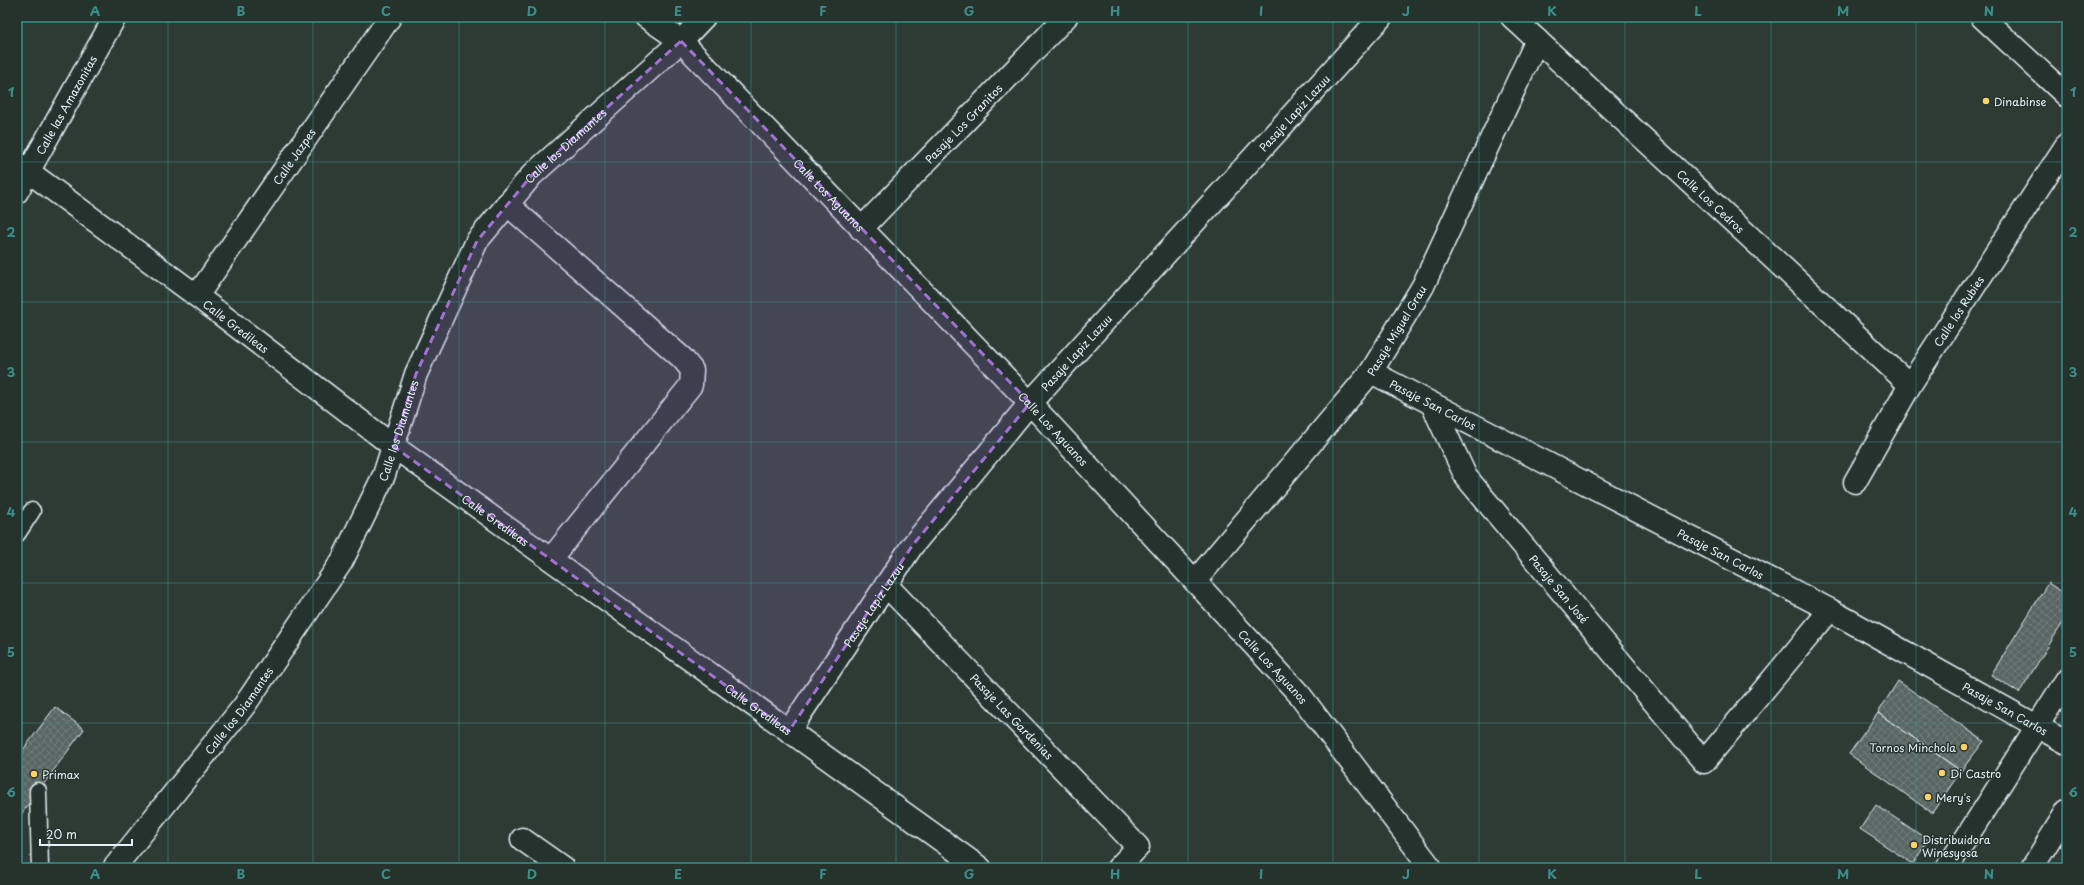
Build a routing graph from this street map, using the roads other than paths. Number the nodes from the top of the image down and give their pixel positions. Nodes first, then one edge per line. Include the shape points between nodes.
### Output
1 (115, 17) edge
2 (390, 17) edge
3 (646, 17) edge
4 (704, 17) edge
5 (1066, 17) edge
6 (1381, 17) edge
7 (1512, 17) edge
8 (1982, 17) edge
9 (1537, 40) junction
10 (680, 41) junction
11 (2067, 96) edge
12 (2067, 144) edge
13 (23, 167) edge
14 (17, 192) edge
15 (507, 204) junction
16 (861, 229) junction
17 (197, 296) junction
18 (1371, 372) junction
19 (1910, 385) junction
20 (1030, 404) junction
21 (1432, 404) junction
22 (393, 446) junction
23 (1855, 482) dead end
24 (32, 511) dead end
25 (17, 534) edge
26 (550, 559) junction
27 (1195, 581) junction
28 (886, 585) junction
29 (1830, 610) junction
30 (2067, 678) edge
31 (2036, 726) junction
32 (789, 732) junction
33 (2067, 743) edge
34 (38, 791) dead end
35 (2067, 811) edge
36 (522, 839) dead end
37 (40, 868) edge
38 (114, 868) edge
39 (563, 868) edge
40 (980, 868) edge
41 (1118, 868) edge
42 (1431, 868) edge
43 (1946, 868) edge
44 (2032, 868) edge

1 - 13 street, Calle las Amazonitas
2 - 17 street, Calle Jazpes
3 - 10 street, Calle Los Aguanos
4 - 10 street, Calle los Diamantes
5 - 16 street, Pasaje Los Granitos
6 - 20 street, Pasaje Lapiz Lazuu
7 - 9 street, Calle Los Cedros
8 - 11 street
9 - 18 street, Pasaje Miguel Grau via 1423,286
9 - 19 street, Calle Los Cedros
10 - 15 street, Calle los Diamantes via 532,175
10 - 16 street, Calle Los Aguanos
12 - 19 street, Calle los Rubies
13 - 14 street, Calle las Amazonitas
13 - 17 street, Calle Gredileas
15 - 22 street, Calle los Diamantes via 477,241 416,374
15 - 26 street via 682,358 692,370 691,385
16 - 20 street, Calle Los Aguanos
17 - 22 street, Calle Gredileas
18 - 21 street, Pasaje San Carlos
18 - 27 street, Pasaje Miguel Grau
19 - 23 street, Calle los Rubies
20 - 27 street, Calle Los Aguanos
20 - 28 street, Pasaje Lapiz Lazuu via 912,546
21 - 29 street, Pasaje San Carlos
21 - 29 street, Pasaje San José via 1466,477 1704,762
22 - 26 street, Calle Gredileas
22 - 38 street, Calle los Diamantes via 384,475 342,561 244,706
24 - 25 lane
26 - 32 street, Calle Gredileas
27 - 42 street, Calle Los Aguanos via 1300,695
28 - 32 street, Pasaje Lapiz Lazuu
28 - 41 street, Pasaje Las Gardenias via 1138,847
29 - 31 street, Pasaje San Carlos
30 - 31 street
31 - 33 street, Pasaje San Carlos
31 - 43 street
32 - 40 street, Calle Gredileas
34 - 37 lane
35 - 44 street
36 - 39 street

